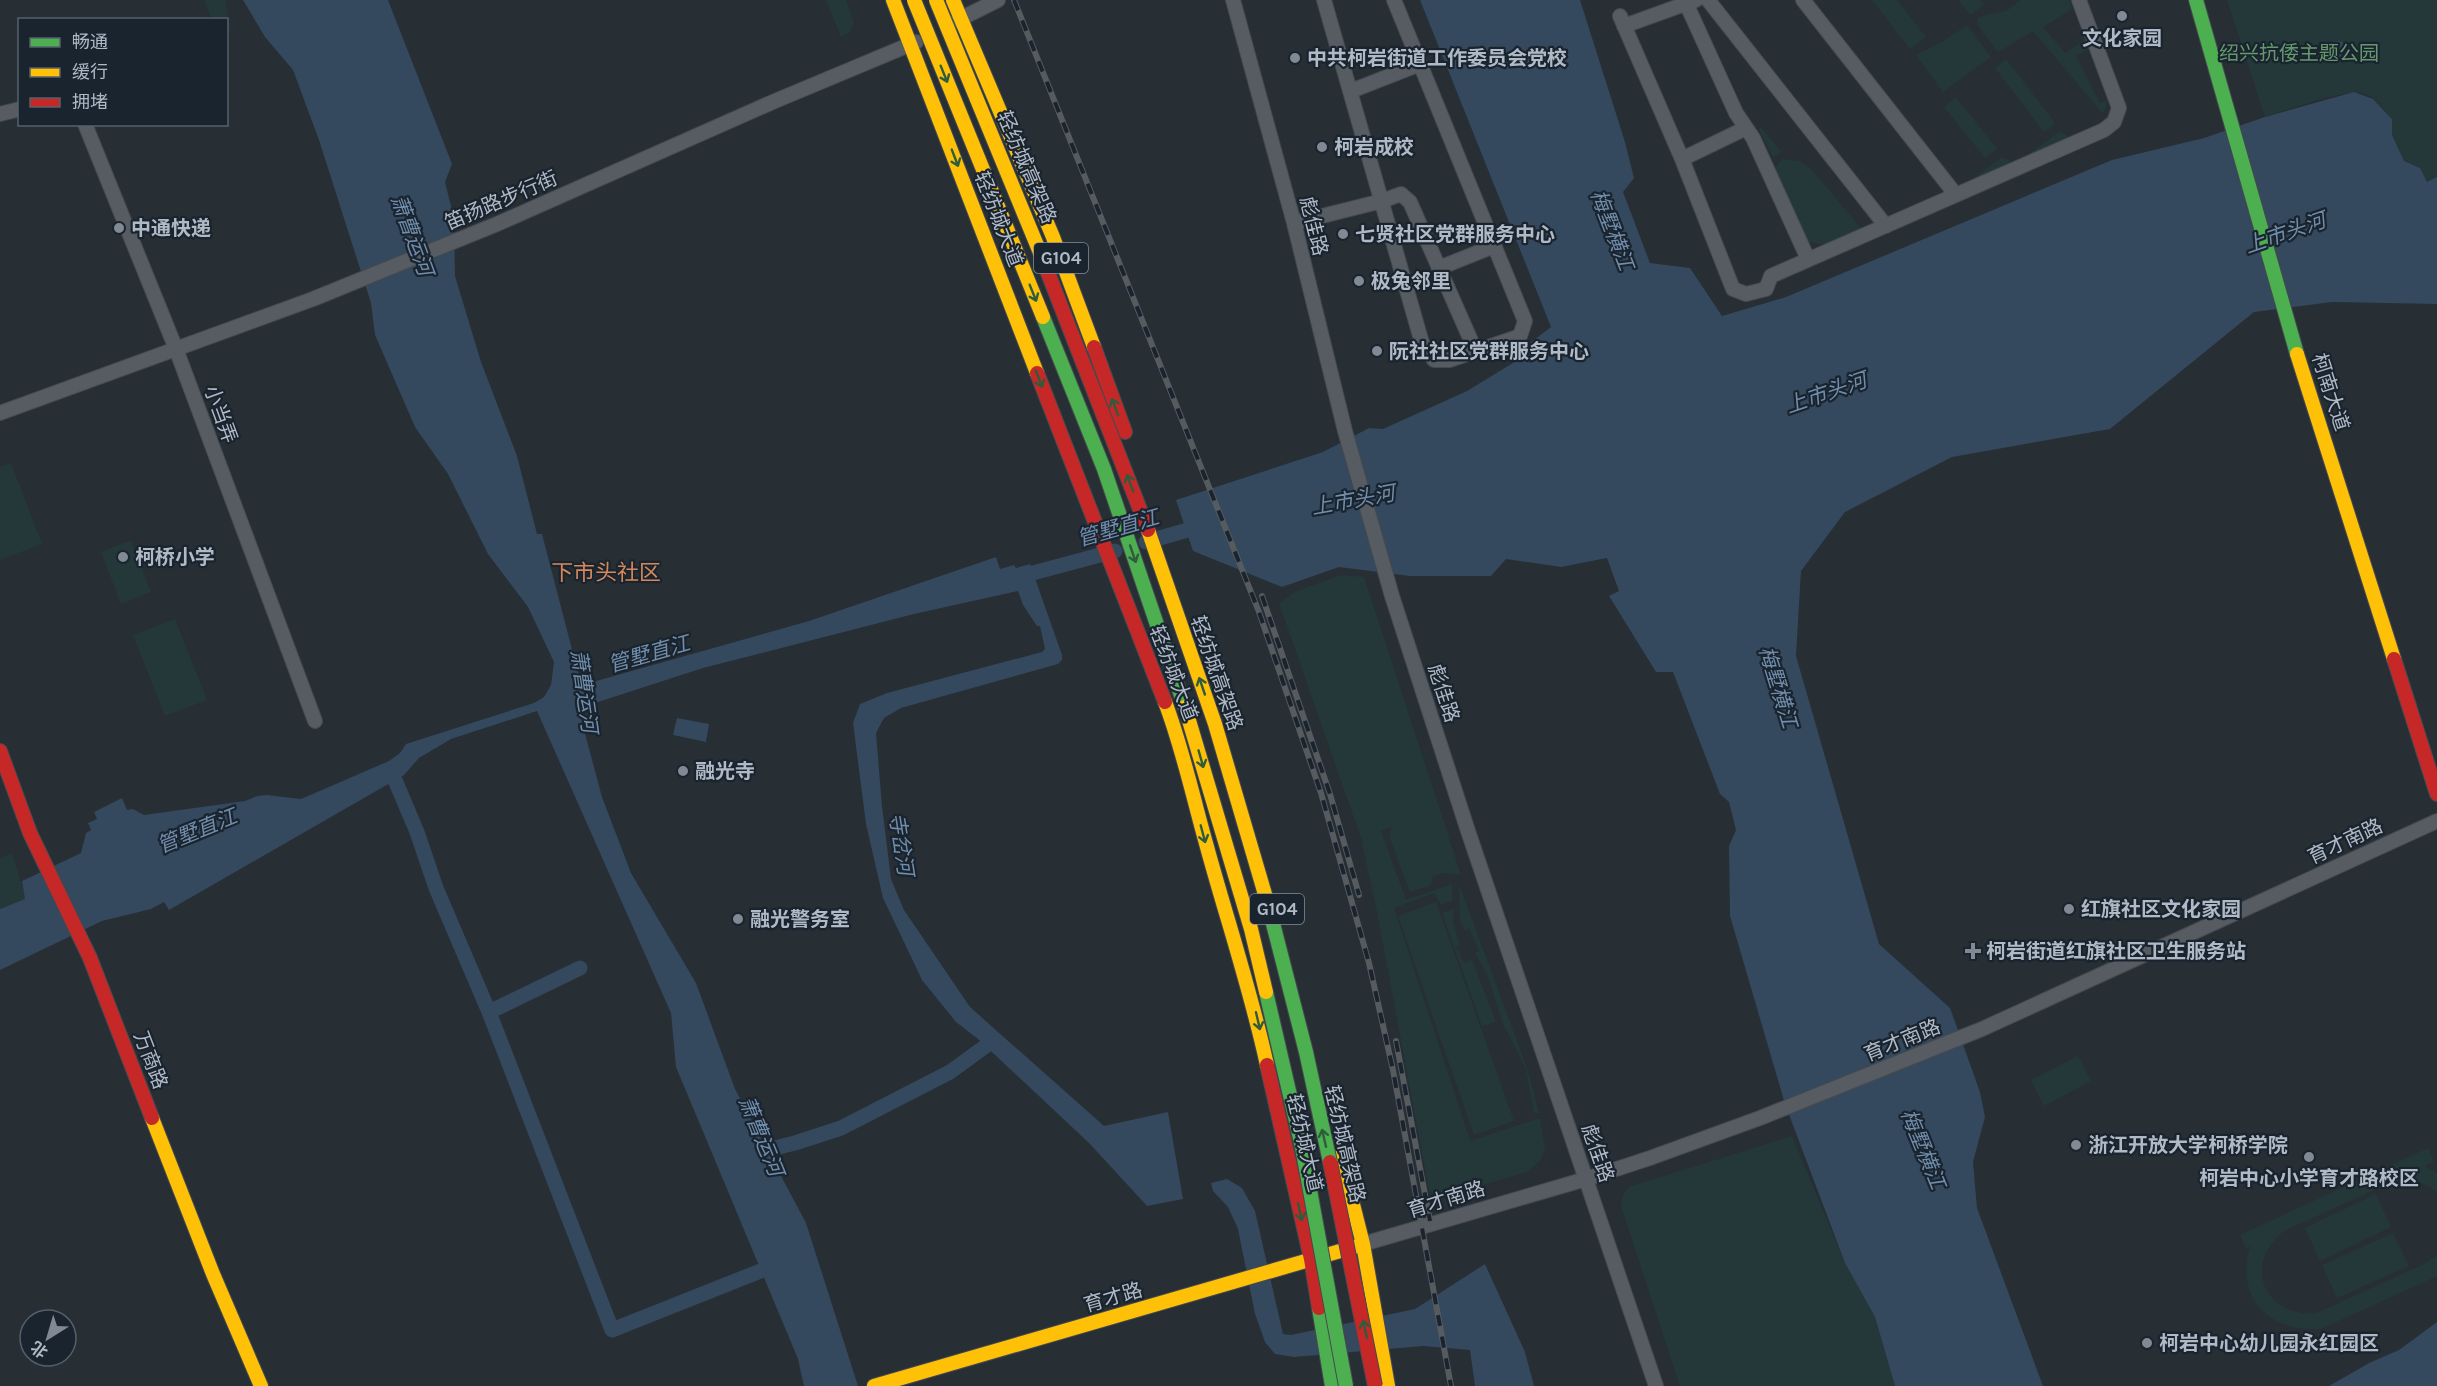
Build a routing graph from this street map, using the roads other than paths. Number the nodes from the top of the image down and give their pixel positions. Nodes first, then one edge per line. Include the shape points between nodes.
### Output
1 (893, 0) edge
2 (914, 0) edge
3 (936, 0) edge
4 (953, 0) edge
5 (998, 0) edge
6 (1233, 0) edge
7 (1324, 0) edge
8 (1394, 0) edge
9 (1708, 0) edge
10 (1803, 0) edge
11 (2079, 0) edge
12 (2196, 0) edge
13 (1691, 2) edge
14 (960, 18) junction
15 (911, 45) junction
16 (1420, 64) junction
17 (1351, 91) junction
18 (18, 110) edge
19 (0, 114) edge
20 (86, 126) edge
21 (1746, 128) junction
22 (1682, 159) junction
23 (1956, 195) junction
24 (1382, 201) junction
25 (1294, 223) junction
26 (1886, 226) junction
27 (1494, 246) junction
28 (1808, 259) junction
29 (1439, 268) junction
30 (176, 349) junction
31 (1476, 352) junction
32 (0, 413) edge
33 (315, 721) dead end
34 (0, 751) edge
35 (2437, 794) edge
36 (2437, 821) edge
37 (1586, 1179) junction
38 (1363, 1244) junction
39 (1311, 1259) junction
40 (261, 1386) edge
41 (874, 1386) edge
42 (1332, 1386) edge
43 (1346, 1386) edge
44 (1376, 1386) edge
45 (1389, 1386) edge
46 (1656, 1386) edge

1 - 15 main road, 轻纺城大道 / G104
2 -> 43 main road, 轻纺城高架路, bridge via 1104,469 1192,729 1251,929 1302,1148
44 -> 3 main road, 轻纺城高架路, bridge via 1304,1050 1260,876 1215,724 1057,289
4 - 14 main road, 轻纺城大道 / G104
5 - 14 street, 笛扬路步行街
6 - 25 street, 彪佳路
7 - 17 street
8 - 16 street
9 - 26 street
10 - 23 street
11 - 23 street via 2119,108 2114,122 2104,130
12 - 35 main road, 柯南大道 via 2290,330
13 - 21 street via 1736,113
13 - 22 street via 1622,21
14 - 15 street, 笛扬路步行街
38 -> 14 main road, 轻纺城大道 / G104 via 1295,972 1212,675 1053,237
15 - 30 street, 笛扬路步行街 via 497,224 313,299
15 -> 39 main road, 轻纺城大道 / G104 via 1178,736 1256,1014
16 - 17 street
16 - 27 street
17 - 24 street
18 - 19 street
20 - 30 street, 小当弄
21 - 22 street
21 - 28 street
22 - 28 street via 1733,290 1746,294 1766,289 1771,276
23 - 26 street
24 - 25 street
24 - 29 street via 1401,194 1410,202
24 - 31 street via 1422,343 1434,360
25 - 37 street, 彪佳路 via 1345,432 1392,596
26 - 28 street
27 - 29 street
27 - 31 street via 1525,321 1520,336
29 - 31 street
30 - 32 street, 笛扬路步行街
30 - 33 street, 小当弄
34 - 40 main road, 万商路 via 30,833 90,958 213,1274
36 - 37 street, 育才南路 via 1982,1029 1760,1118
37 - 38 street, 育才南路
37 - 46 street, 彪佳路
38 - 39 main road, 育才路
38 - 45 main road, 轻纺城大道 / G104
39 - 41 main road, 育才路
39 - 42 main road, 轻纺城大道 / G104

